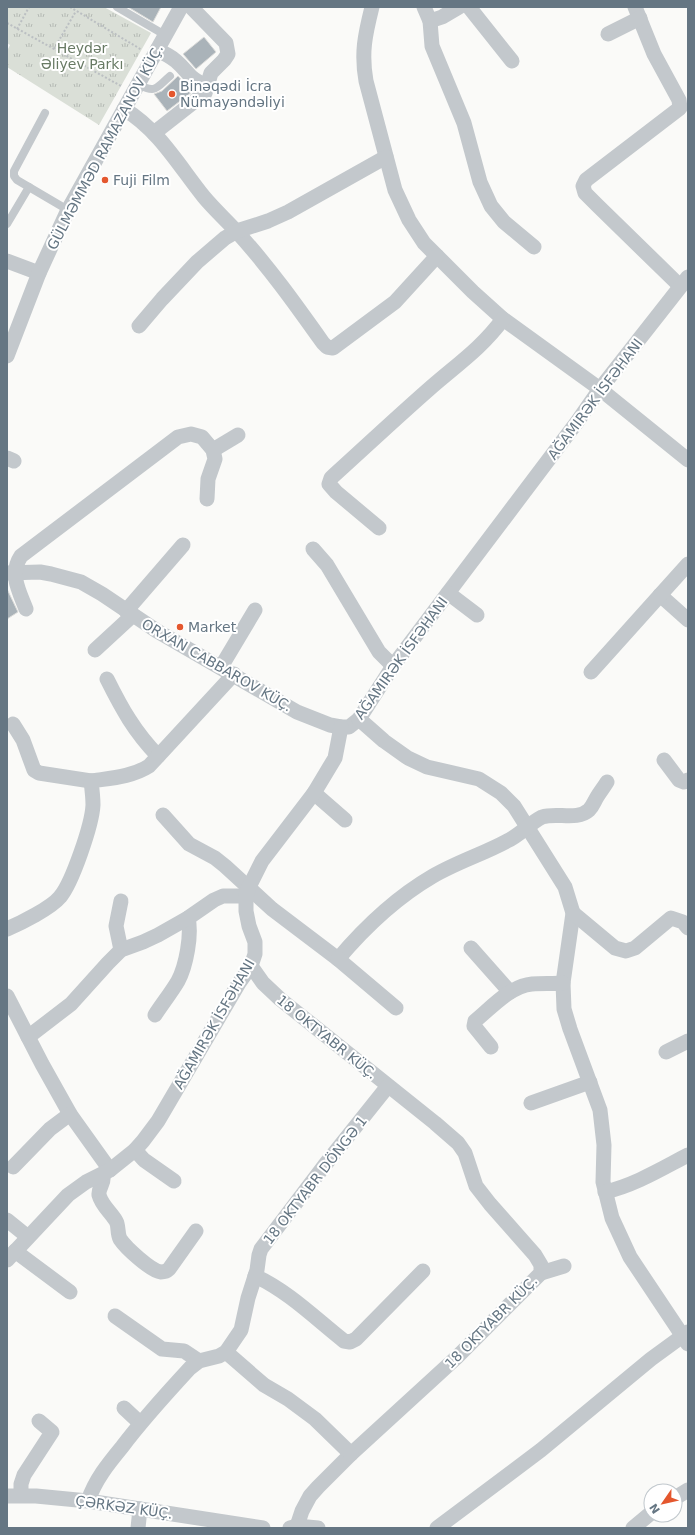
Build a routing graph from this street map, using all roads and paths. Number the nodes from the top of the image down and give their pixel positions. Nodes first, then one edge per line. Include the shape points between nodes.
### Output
1 (30, 7) edge
2 (70, 7) edge
3 (117, 7) edge
4 (181, 7) edge
5 (191, 7) edge
6 (372, 7) edge
7 (424, 7) edge
8 (459, 7) edge
9 (469, 7) edge
10 (76, 11) junction
11 (637, 12) edge
12 (430, 21) junction
13 (7, 23) edge
14 (17, 29) junction
15 (608, 34) dead end
16 (165, 35) junction
17 (54, 49) junction
18 (142, 50) dead end
19 (157, 50) junction
20 (512, 61) dead end
21 (170, 76) dead end
22 (138, 84) junction
23 (122, 86) dead end
24 (208, 86) junction
25 (684, 106) edge
26 (124, 109) junction
27 (45, 113) dead end
28 (154, 132) junction
29 (386, 157) junction
30 (29, 187) junction
31 (68, 210) junction
32 (7, 224) edge
33 (237, 231) junction
34 (534, 247) dead end
35 (437, 256) junction
36 (7, 261) edge
37 (39, 273) junction
38 (684, 282) edge
39 (503, 319) junction
40 (139, 326) dead end
41 (7, 356) edge
42 (600, 389) junction
43 (238, 435) dead end
44 (213, 450) junction
45 (688, 460) edge
46 (208, 499) dead end
47 (379, 528) dead end
48 (183, 545) dead end
49 (313, 549) dead end
50 (688, 564) edge
51 (11, 573) edge
52 (448, 593) junction
53 (660, 595) junction
54 (26, 609) dead end
55 (255, 610) dead end
56 (130, 613) junction
57 (476, 615) dead end
58 (688, 620) edge
59 (95, 650) dead end
60 (393, 666) junction
61 (227, 670) junction
62 (591, 672) dead end
63 (107, 679) dead end
64 (359, 719) junction
65 (13, 724) dead end
66 (341, 727) junction
67 (158, 756) junction
68 (664, 760) dead end
69 (688, 780) edge
70 (91, 781) junction
71 (607, 782) dead end
72 (314, 793) junction
73 (163, 815) dead end
74 (345, 820) dead end
75 (528, 827) junction
76 (247, 892) junction
77 (121, 901) dead end
78 (573, 913) junction
79 (188, 918) junction
80 (688, 928) edge
81 (7, 929) edge
82 (471, 948) dead end
83 (121, 950) junction
84 (338, 959) junction
85 (251, 966) junction
86 (563, 983) junction
87 (510, 992) junction
88 (7, 996) edge
89 (396, 1008) dead end
90 (155, 1015) dead end
91 (28, 1037) junction
92 (688, 1041) edge
93 (491, 1047) dead end
94 (666, 1052) dead end
95 (590, 1082) junction
96 (388, 1086) junction
97 (531, 1103) dead end
98 (70, 1114) junction
99 (135, 1150) junction
100 (688, 1155) edge
101 (13, 1167) dead end
102 (106, 1172) junction
103 (174, 1181) dead end
104 (605, 1192) junction
105 (7, 1220) edge
106 (196, 1231) dead end
107 (28, 1237) junction
108 (11, 1256) edge
109 (564, 1266) dead end
110 (423, 1271) dead end
111 (541, 1273) junction
112 (255, 1276) junction
113 (70, 1292) dead end
114 (114, 1316) dead end
115 (686, 1337) edge
116 (226, 1352) junction
117 (199, 1361) junction
118 (124, 1408) dead end
119 (39, 1421) dead end
120 (140, 1422) junction
121 (351, 1454) junction
122 (14, 1495) edge
123 (88, 1501) junction
124 (140, 1509) junction
125 (643, 1520) edge
126 (227, 1525) edge
127 (294, 1527) edge
128 (138, 1528) edge
129 (263, 1528) edge
130 (318, 1528) edge
131 (437, 1528) edge
132 (633, 1528) edge

1 - 14 path
2 - 10 path
3 - 16 lane
4 - 16 street, GÜLMƏMMƏD RAMAZANOV KÜÇ.
5 - 24 street via 220,36 228,48 224,60 211,73
6 - 29 street via 364,46 364,65
7 - 12 street
8 - 12 street
9 - 20 street
10 - 17 path
10 - 18 path
11 - 15 street
11 - 25 street via 654,54
12 - 34 street via 432,46 464,123 480,182 491,206 504,222
13 - 14 path
14 - 17 path
16 - 19 street, GÜLMƏMMƏD RAMAZANOV KÜÇ.
17 - 23 path
19 - 22 street, GÜLMƏMMƏD RAMAZANOV KÜÇ.
19 - 24 street via 177,62 188,76
21 - 22 lane via 153,90
22 - 26 street, GÜLMƏMMƏD RAMAZANOV KÜÇ.
24 - 28 street via 200,98
25 - 38 street via 586,180 583,186 585,193 596,205
26 - 28 street
26 - 31 street, GÜLMƏMMƏD RAMAZANOV KÜÇ.
27 - 30 lane via 14,171 17,180
28 - 33 street via 216,212
29 - 33 street via 288,212
29 - 35 street via 395,190 409,220
30 - 31 lane
30 - 32 lane
31 - 37 street, GÜLMƏMMƏD RAMAZANOV KÜÇ.
33 - 35 street via 323,343 333,348 395,302
33 - 40 street via 224,238 196,262
35 - 39 street
36 - 37 street
37 - 41 street, GÜLMƏMMƏD RAMAZANOV KÜÇ.
38 - 42 street, AĞAMIRƏK İSFƏHANI
39 - 42 street
39 - 47 street via 474,352 331,478 329,484 336,492
42 - 45 street
42 - 52 street, AĞAMIRƏK İSFƏHANI
43 - 44 street
44 - 46 street via 215,459 208,479
44 - 51 street via 202,438 190,434 178,437 21,556
48 - 56 street
49 - 60 street via 327,565 379,652
50 - 53 street
51 - 54 street
51 - 56 street, ORXAN CABBAROV KÜÇ. via 51,574 81,582
52 - 57 street
52 - 60 street, AĞAMIRƏK İSFƏHANI
53 - 58 street
53 - 62 street
55 - 61 street
56 - 59 street
56 - 61 street, ORXAN CABBAROV KÜÇ.
60 - 64 street, AĞAMIRƏK İSFƏHANI
61 - 66 street, ORXAN CABBAROV KÜÇ. via 297,712
61 - 67 street
63 - 67 street via 120,706 141,738
64 - 66 street, AĞAMIRƏK İSFƏHANI
64 - 75 street via 408,758 427,766 479,779 492,787 514,806
65 - 70 street via 23,740 34,770
66 - 72 street, AĞAMIRƏK İSFƏHANI via 335,758
67 - 70 street via 141,771
68 - 69 street via 679,780
70 - 81 street via 93,806 87,835 67,888 59,899 47,908
71 - 75 street via 587,812 579,815 556,814 543,817
72 - 74 street
72 - 76 street, AĞAMIRƏK İSFƏHANI via 262,861
73 - 76 street via 189,844 214,858
75 - 78 street via 564,888
75 - 84 street via 507,841 434,875 410,891 378,918
76 - 79 street via 223,896
76 - 84 street
76 - 85 street, AĞAMIRƏK İSFƏHANI via 246,911 255,942
77 - 83 street via 116,926
78 - 80 street via 615,948 626,951 635,948 671,918 683,922
78 - 86 street
79 - 83 street via 143,942
79 - 90 street via 190,939 182,971
82 - 87 street
83 - 91 street via 71,1004
84 - 89 street
85 - 96 street, 18 OKTYABR KÜÇ. via 263,983 280,999
85 - 99 street, AĞAMIRƏK İSFƏHANI via 158,1121
86 - 87 street via 531,984
86 - 95 street via 564,1009
87 - 93 street via 475,1021 474,1026
88 - 91 street
91 - 98 street
92 - 94 street
95 - 97 street
95 - 104 street via 600,1110
96 - 111 street, 18 OKTYABR KÜÇ. via 458,1143 466,1153 476,1186 535,1255 541,1265
96 - 112 street, 18 OKTYABR DÖNGƏ 1 via 262,1249
98 - 101 street via 50,1129
98 - 102 street
99 - 102 street, AĞAMIRƏK İSFƏHANI
99 - 103 street via 144,1160
100 - 104 street via 645,1178
102 - 106 street via 99,1190 104,1208 117,1224 119,1237 124,1244 151,1268 160,1272 170,1269
102 - 107 street, AĞAMIRƏK İSFƏHANI via 68,1195
104 - 115 street via 612,1218 630,1258
105 - 107 street
107 - 108 street, AĞAMIRƏK İSFƏHANI
108 - 113 street
109 - 111 street
110 - 112 street via 356,1339 350,1342 344,1341 284,1293
111 - 121 street, 18 OKTYABR KÜÇ. via 457,1357
112 - 116 street, 18 OKTYABR DÖNGƏ 1 via 241,1330
114 - 117 street via 162,1349 184,1351
115 - 131 street via 651,1359 541,1450
116 - 117 street
116 - 121 street via 264,1385 315,1419
117 - 120 street
118 - 120 street
119 - 122 street via 52,1432
120 - 123 street via 103,1471
121 - 127 street, 18 OKTYABR KÜÇ. via 310,1496
122 - 123 street, ÇƏRKƏZ KÜÇ.
123 - 124 street, ÇƏRKƏZ KÜÇ.
124 - 126 street, ÇƏRKƏZ KÜÇ.
124 - 128 street
125 - 132 street
126 - 129 street, ÇƏRKƏZ KÜÇ.
127 - 130 street

